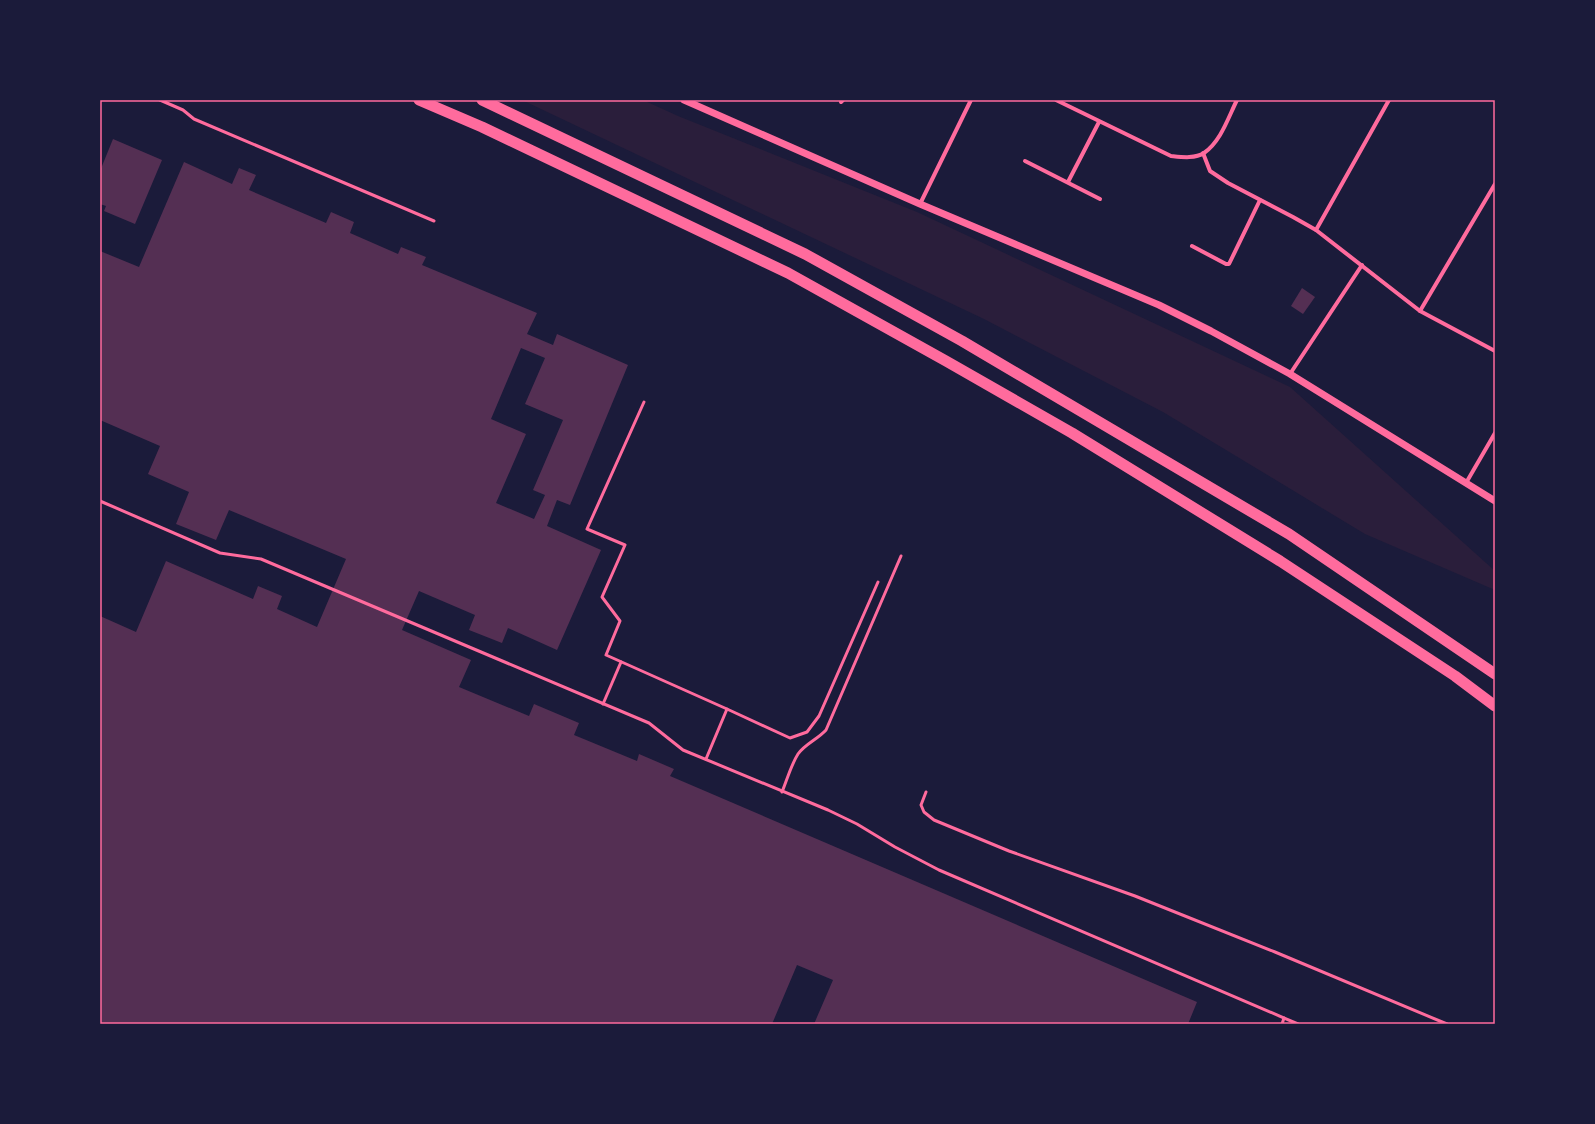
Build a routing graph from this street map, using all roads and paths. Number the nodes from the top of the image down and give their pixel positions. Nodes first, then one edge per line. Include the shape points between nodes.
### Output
1 (160, 100) edge
2 (419, 100) edge
3 (482, 100) edge
4 (684, 100) edge
5 (972, 100) edge
6 (1056, 100) edge
7 (1237, 100) edge
8 (1389, 100) edge
9 (1099, 122) junction
10 (1204, 154) junction
11 (1025, 161) dead end
12 (1068, 182) junction
13 (1495, 186) edge
14 (1100, 198) dead end
15 (1260, 200) junction
16 (920, 204) junction
17 (434, 221) dead end
18 (1316, 230) junction
19 (1192, 246) dead end
20 (1362, 265) junction
21 (1420, 311) junction
22 (1495, 351) edge
23 (1290, 374) junction
24 (644, 402) dead end
25 (1495, 433) edge
26 (1465, 483) junction
27 (100, 501) edge
28 (1495, 502) edge
29 (902, 556) dead end
30 (878, 582) dead end
31 (621, 662) junction
32 (1495, 674) edge
33 (603, 704) junction
34 (1495, 706) edge
35 (727, 709) junction
36 (706, 759) junction
37 (782, 792) junction
38 (926, 792) dead end
39 (1284, 1018) junction
40 (1282, 1024) edge
41 (1298, 1024) edge
42 (1447, 1024) edge

1 - 17 lane via 183,110 194,119
2 - 34 highway via 482,127 788,273 946,361 1072,433 1280,561 1455,676
3 - 32 highway via 805,254 962,341 1289,534
4 - 16 street
5 - 16 street
6 - 9 street
7 - 10 street via 1218,137
8 - 18 street
9 - 10 street via 1171,156 1186,158
9 - 12 street
10 - 15 street via 1210,171
11 - 12 street
12 - 14 street
13 - 21 street
15 - 18 street
15 - 19 street via 1229,264
16 - 23 street via 1159,305
18 - 20 street
20 - 21 street
20 - 23 street
21 - 22 street
23 - 26 street
24 - 31 lane via 587,529 625,545 602,597 620,622 606,655
25 - 26 street
26 - 28 street
27 - 33 lane via 220,553 261,559
29 - 37 lane via 826,730 798,754
30 - 35 lane via 819,716 807,732 790,738
31 - 33 lane
31 - 35 lane
33 - 36 lane via 649,723 683,750
35 - 36 lane
36 - 37 lane
37 - 39 lane via 858,824 939,870
38 - 42 lane via 921,805 924,812 934,820 1008,851 1135,896
39 - 40 lane
39 - 41 lane

